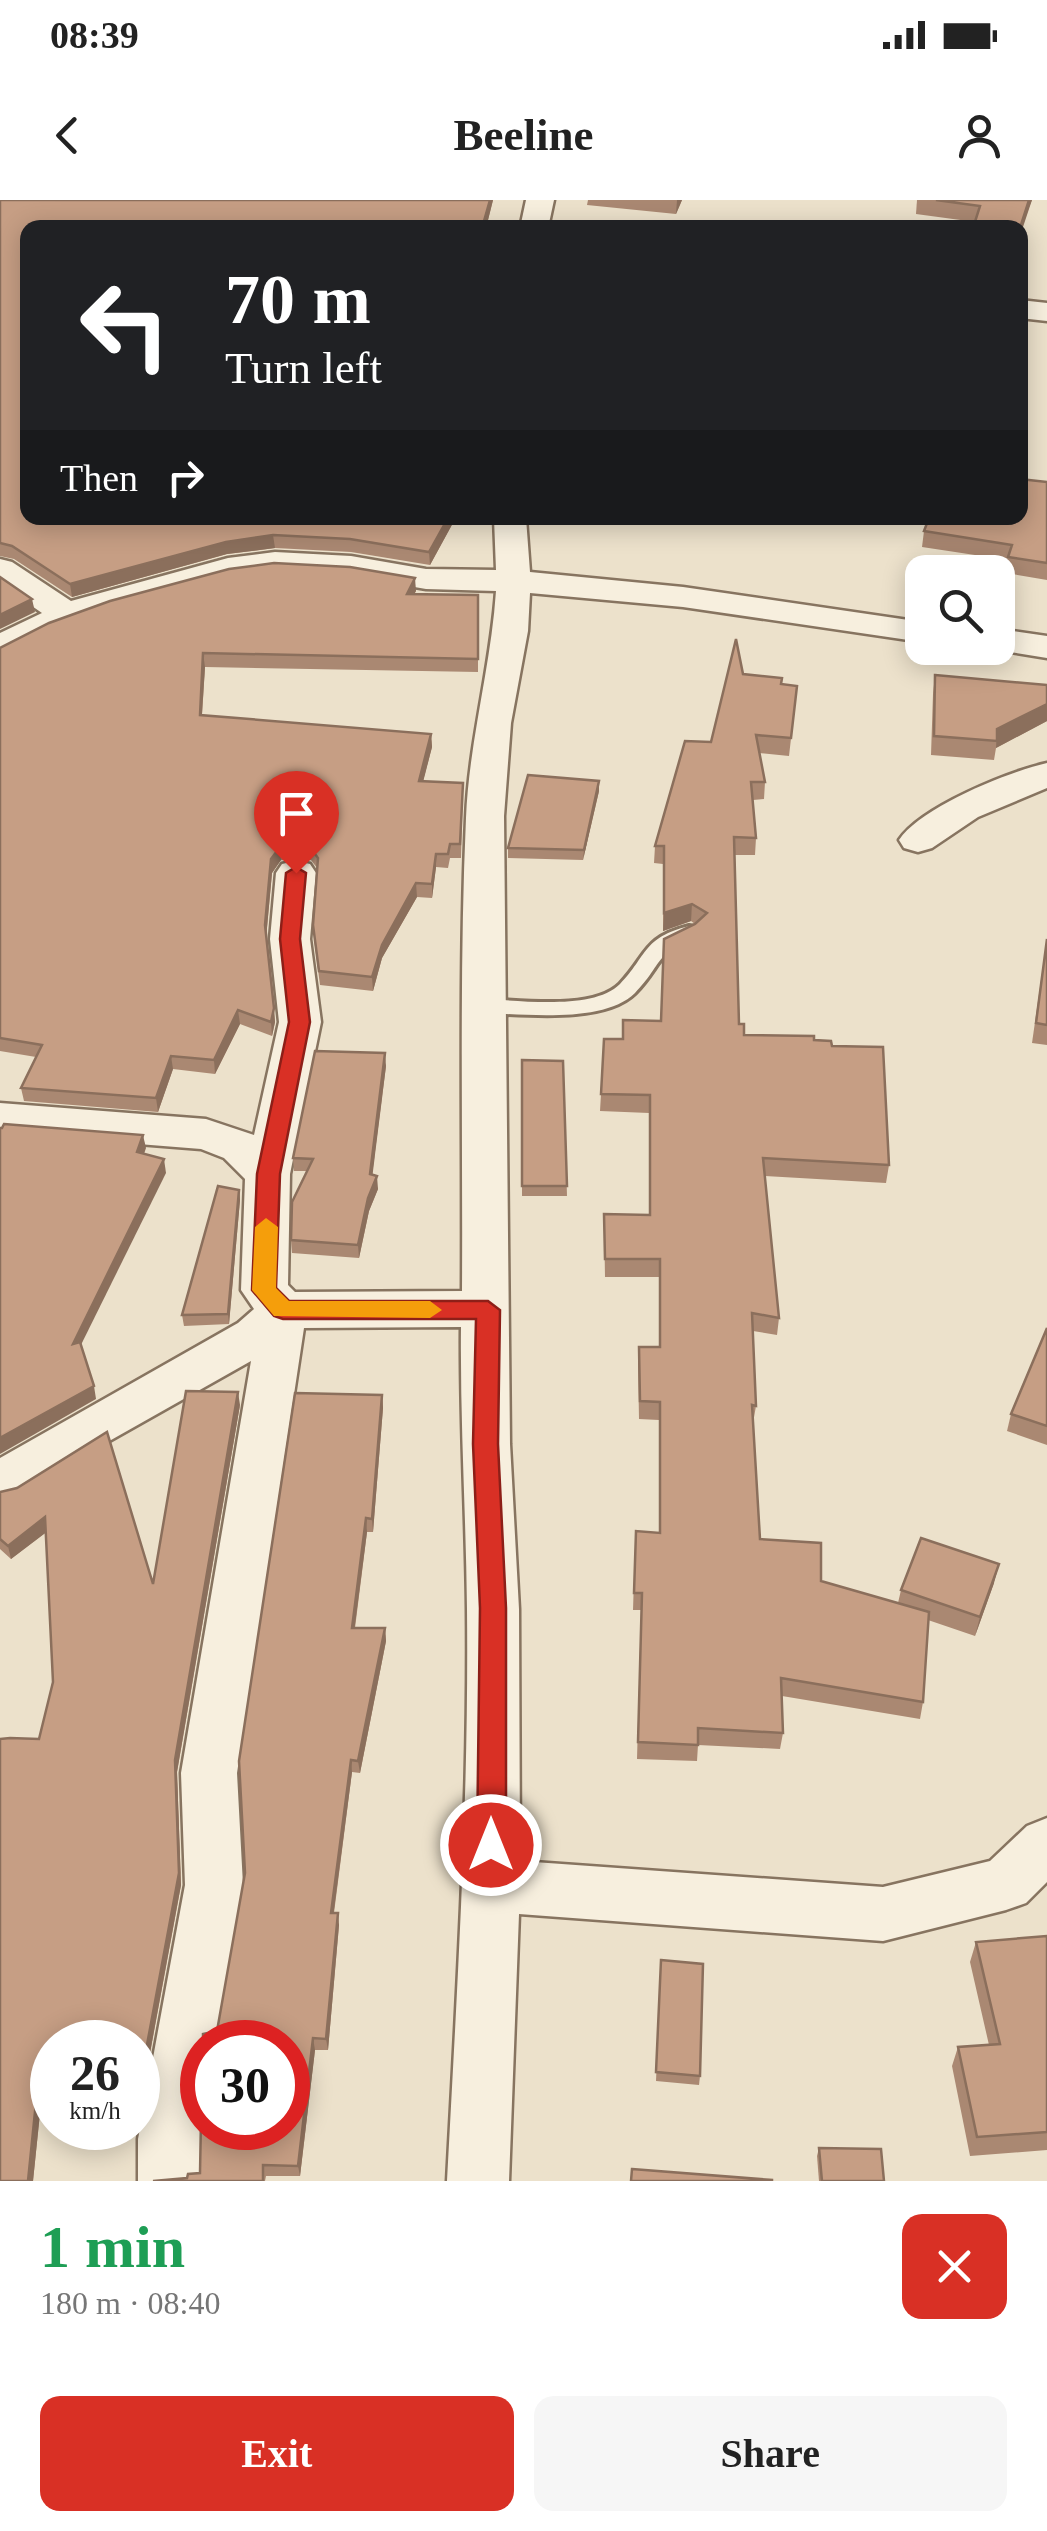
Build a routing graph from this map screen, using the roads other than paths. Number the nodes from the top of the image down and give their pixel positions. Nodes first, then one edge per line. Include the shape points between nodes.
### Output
1 (510, 525) edge
2 (0, 569) edge
3 (514, 581) junction
4 (67, 614) junction
5 (905, 630) edge
6 (1015, 642) edge
7 (1047, 647) edge
8 (0, 648) edge
9 (1047, 774) edge
10 (918, 840) dead end
11 (296, 873) dead end
12 (692, 931) edge
13 (484, 1006) junction
14 (0, 1118) edge
15 (268, 1174) junction
16 (283, 1310) junction
17 (488, 1310) junction
18 (0, 1484) edge
19 (1047, 1844) edge
20 (491, 1884) junction
21 (169, 2181) edge
22 (478, 2181) edge

1 - 3 street
2 - 4 street
3 - 4 street via 274,562 176,581
3 - 5 street
3 - 13 street via 485,816
4 - 8 street
6 - 7 street
9 - 10 street via 965,810
11 - 15 street via 290,939 300,1022
12 - 13 lane via 645,956 626,991 598,1006
13 - 17 street
14 - 15 street via 206,1134 240,1147
15 - 16 street via 264,1290
16 - 17 street
16 - 18 street via 255,1336
16 - 21 street via 208,1773 214,1885 170,2139
17 - 20 street
19 - 20 street via 1006,1884 884,1914
20 - 22 street

